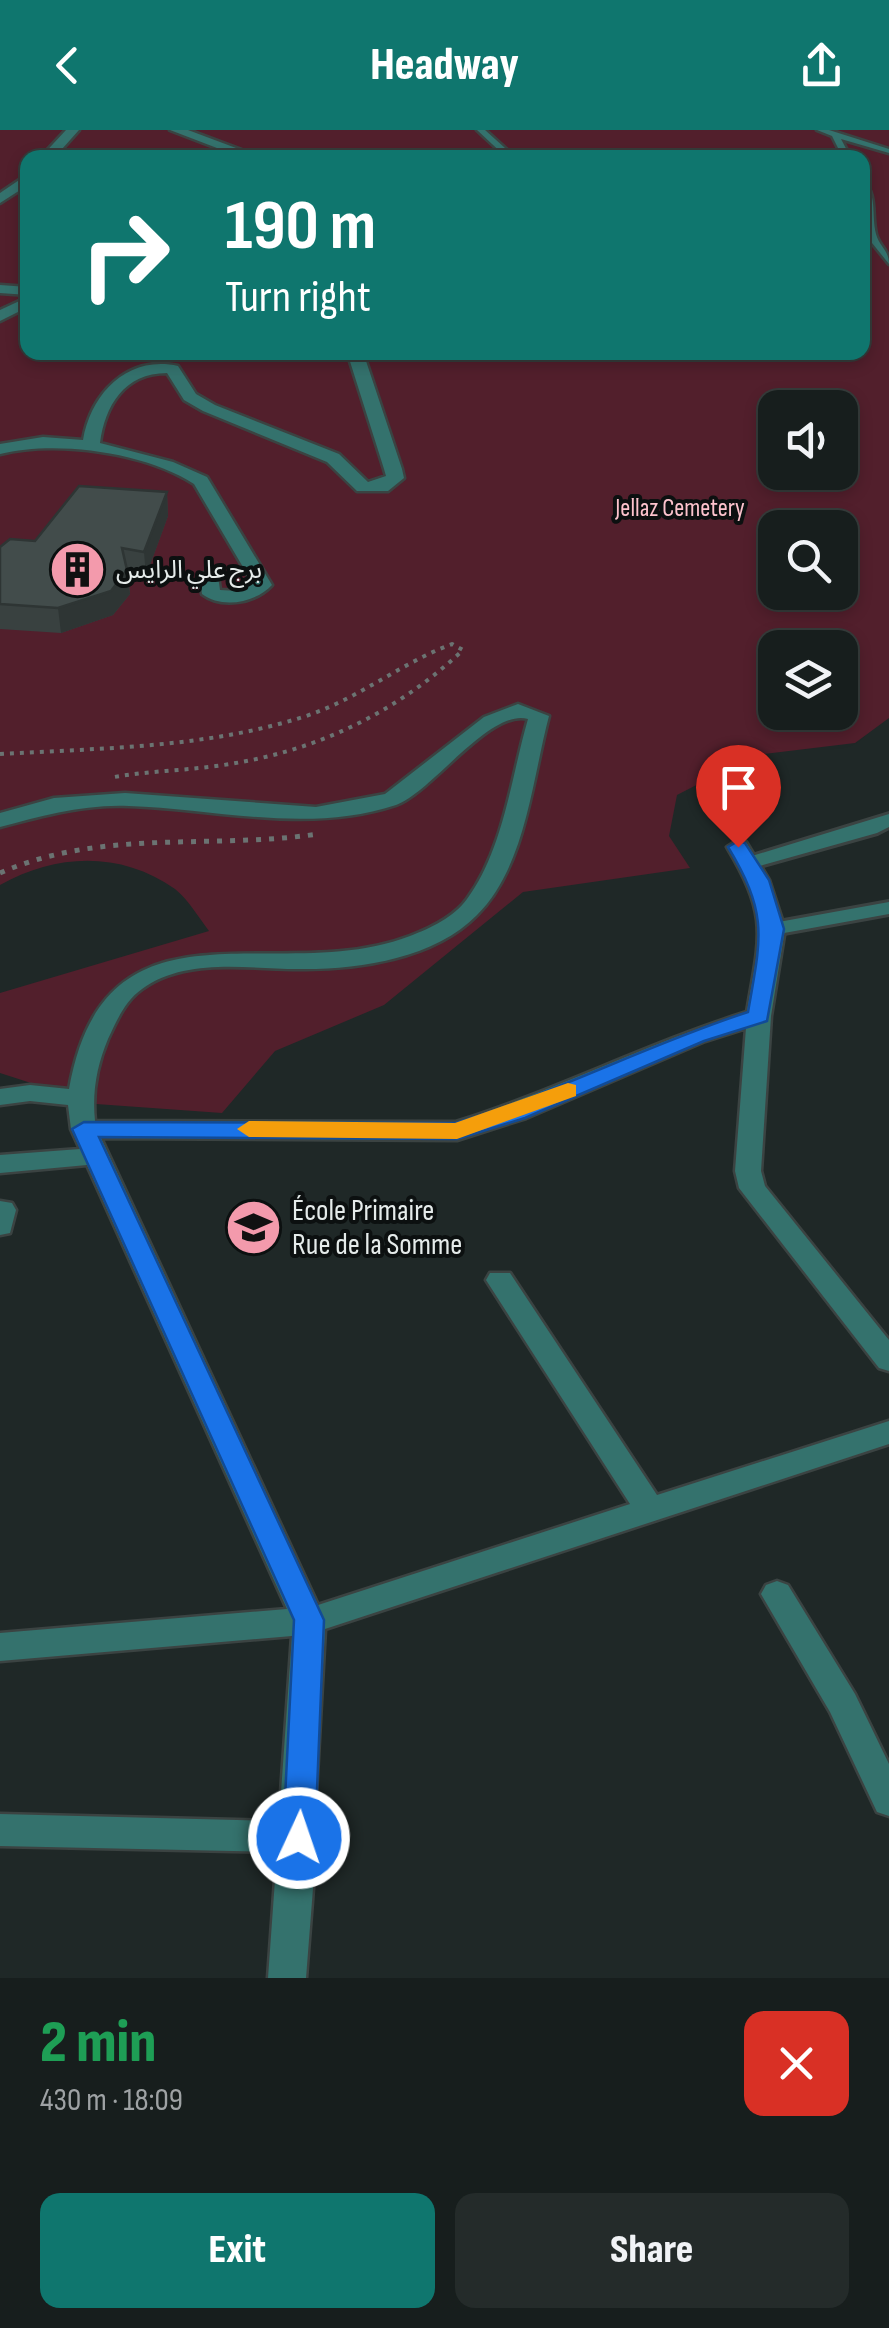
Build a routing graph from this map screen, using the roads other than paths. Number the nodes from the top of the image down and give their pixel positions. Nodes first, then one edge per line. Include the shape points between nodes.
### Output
1 (73, 130) edge
2 (481, 130) edge
3 (821, 130) edge
4 (186, 131) edge
5 (835, 134) edge
6 (54, 150) edge
7 (236, 150) edge
8 (503, 150) edge
9 (889, 151) edge
10 (870, 214) edge
11 (889, 260) edge
12 (359, 360) edge
13 (90, 448) junction
14 (0, 449) edge
15 (209, 576) dead end
16 (0, 820) edge
17 (889, 820) edge
18 (743, 855) joint
19 (889, 908) edge
20 (773, 929) junction
21 (759, 1016) junction
22 (0, 1097) edge
23 (77, 1098) junction
24 (90, 1143) junction
25 (0, 1164) edge
26 (500, 1280) dead end
27 (889, 1360) edge
28 (889, 1432) edge
29 (649, 1508) junction
30 (777, 1594) dead end
31 (309, 1620) junction
32 (0, 1647) edge
33 (889, 1801) edge
34 (0, 1830) edge
35 (299, 1838) junction
36 (287, 1978) edge

1 - 6 street
2 - 8 lane
3 - 5 lane
4 - 7 street
5 - 9 lane
10 - 11 lane via 872,238
12 - 13 street via 394,469 395,478 382,488 363,487 333,458 209,408 165,367 140,372 100,404
13 - 14 street via 45,440
13 - 15 street via 201,481 263,584 223,598 211,594
16 - 23 street via 125,799 316,814 392,799 491,720 518,710 539,716 505,840 475,904 438,934 391,952 336,962 177,963 128,984 98,1027
17 - 18 street via 870,830
18 - 20 street
19 - 20 street
20 - 21 street
21 - 24 street via 457,1131
21 - 27 street via 752,1188
22 - 23 street
23 - 24 street
24 - 25 street
24 - 31 street
26 - 29 street
28 - 29 street
29 - 31 street
30 - 33 street via 843,1704
31 - 32 street
31 - 35 street
34 - 35 street
35 - 36 street

